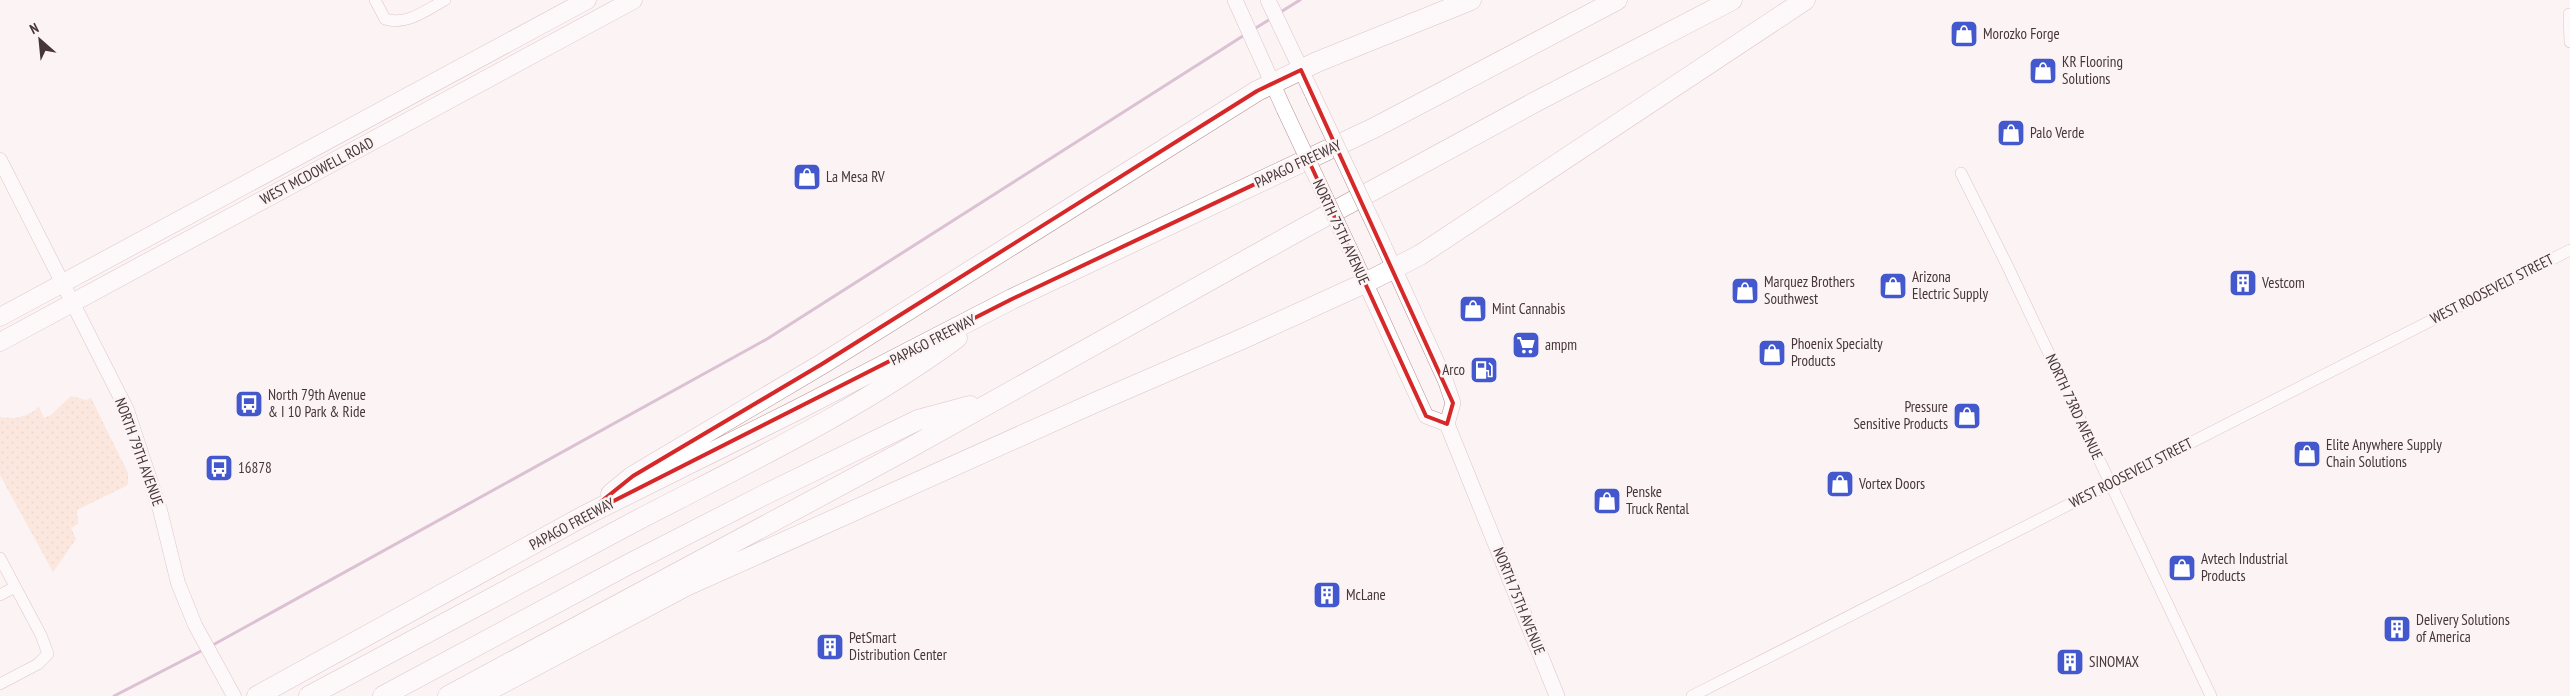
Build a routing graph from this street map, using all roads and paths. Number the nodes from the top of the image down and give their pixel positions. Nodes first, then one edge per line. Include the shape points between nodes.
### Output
1 (375, 0) edge
2 (445, 0) edge
3 (586, 0) edge
4 (632, 0) edge
5 (1472, 0) edge
6 (1617, 0) edge
7 (1732, 0) edge
8 (1805, 0) edge
9 (1269, 1) edge
10 (1236, 2) edge
11 (2569, 14) dead end
12 (597, 19) junction
13 (2570, 42) edge
14 (1302, 70) junction
15 (1273, 84) junction
16 (372, 116) junction
17 (382, 136) junction
18 (323, 143) junction
19 (0, 160) edge
20 (1961, 173) dead end
21 (253, 206) junction
22 (2570, 250) edge
23 (1394, 268) junction
24 (1365, 283) junction
25 (62, 284) junction
26 (1012, 299) junction
27 (71, 303) junction
28 (0, 317) edge
29 (0, 342) edge
30 (1002, 398) junction
31 (1447, 424) junction
32 (2110, 484) junction
33 (582, 517) junction
34 (0, 558) edge
35 (16, 587) junction
36 (0, 595) edge
37 (0, 684) edge
38 (234, 696) edge
39 (257, 696) edge
40 (309, 696) edge
41 (383, 696) edge
42 (448, 696) edge
43 (478, 696) edge
44 (1557, 696) edge
45 (1692, 696) edge
46 (2211, 696) edge

1 - 2 street via 385,19 396,23
3 - 12 street
3 - 16 main road, WEST MCDOWELL ROAD
4 - 12 main road, WEST MCDOWELL ROAD
5 - 14 highway
6 - 26 highway, PAPAGO FREEWAY via 1374,128
7 - 30 highway via 1300,230
8 - 23 highway via 1428,249
9 - 14 main road
10 - 15 main road, NORTH 75TH AVENUE
11 - 13 street
12 - 17 main road, WEST MCDOWELL ROAD
14 - 15 highway
14 - 23 main road, bridge
15 - 24 main road, NORTH 75TH AVENUE, bridge
15 - 33 highway via 1256,91 822,364 633,476
16 - 17 main road
16 - 18 main road, WEST MCDOWELL ROAD
17 - 21 main road, WEST MCDOWELL ROAD
18 - 21 main road via 308,162 258,193
18 - 25 main road, WEST MCDOWELL ROAD
19 - 25 street, NORTH 79TH AVENUE
20 - 32 street, NORTH 73RD AVENUE
21 - 27 main road, WEST MCDOWELL ROAD
22 - 32 street, WEST ROOSEVELT STREET
23 - 24 highway
23 - 31 main road via 1454,403
24 - 31 main road, NORTH 75TH AVENUE via 1426,416
24 - 43 highway via 718,571
25 - 27 street, NORTH 79TH AVENUE
25 - 28 main road, WEST MCDOWELL ROAD
26 - 33 highway, PAPAGO FREEWAY
26 - 40 highway via 915,369 779,447
27 - 29 main road, WEST MCDOWELL ROAD
27 - 38 street, NORTH 79TH AVENUE via 126,410 155,493 178,583 195,625
30 - 41 highway via 918,420 704,524
30 - 42 highway
31 - 44 main road, NORTH 75TH AVENUE
32 - 45 street, WEST ROOSEVELT STREET
32 - 46 street, NORTH 73RD AVENUE
33 - 39 highway, PAPAGO FREEWAY
34 - 35 street
35 - 36 street
35 - 37 street via 48,654 38,664

